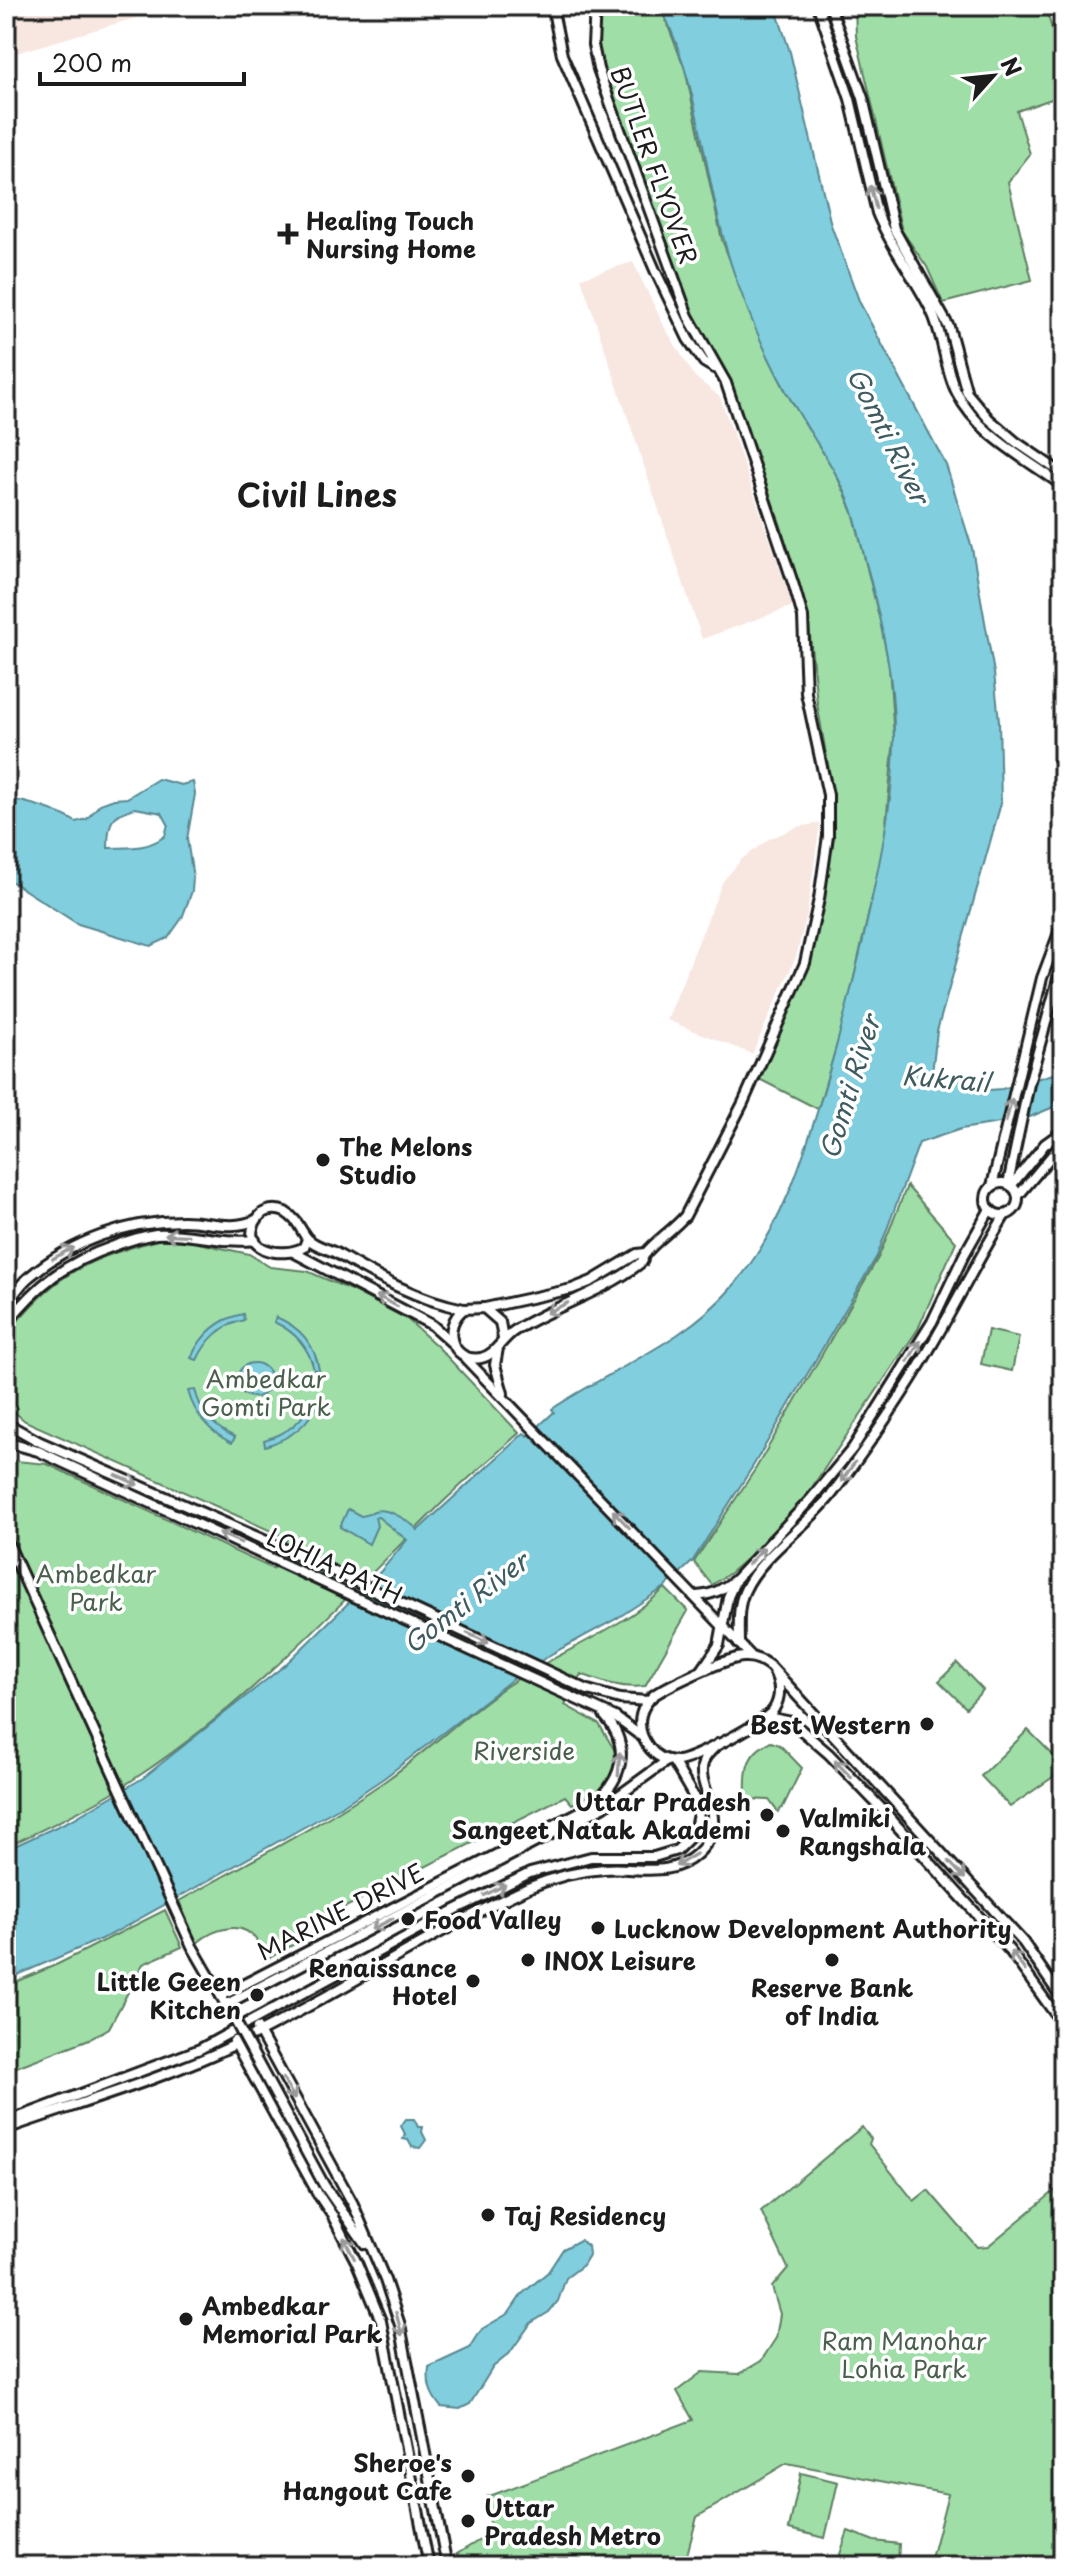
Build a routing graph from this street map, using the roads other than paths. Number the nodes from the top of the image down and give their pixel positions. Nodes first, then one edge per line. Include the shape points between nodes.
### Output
1 (552, 6) edge
2 (595, 6) edge
3 (818, 6) edge
4 (830, 6) edge
5 (693, 337) junction
6 (1063, 474) edge
7 (1063, 486) edge
8 (1062, 926) edge
9 (1063, 961) edge
10 (1063, 1131) edge
11 (1063, 1142) edge
12 (1009, 1185) junction
13 (992, 1186) junction
14 (1018, 1196) junction
15 (990, 1209) junction
16 (1005, 1215) junction
17 (256, 1220) junction
18 (307, 1239) junction
19 (255, 1240) junction
20 (295, 1253) junction
21 (646, 1253) junction
22 (6, 1305) edge
23 (484, 1308) junction
24 (464, 1309) junction
25 (6, 1324) edge
26 (453, 1343) junction
27 (500, 1343) junction
28 (459, 1352) junction
29 (505, 1397) junction
30 (6, 1423) edge
31 (6, 1442) edge
32 (6, 1539) edge
33 (736, 1579) junction
34 (696, 1596) junction
35 (722, 1626) junction
36 (739, 1644) junction
37 (752, 1657) junction
38 (772, 1668) junction
39 (699, 1674) junction
40 (648, 1701) junction
41 (600, 1710) junction
42 (767, 1717) junction
43 (642, 1737) junction
44 (718, 1744) junction
45 (670, 1760) junction
46 (1059, 1986) edge
47 (1063, 1999) edge
48 (223, 2000) junction
49 (253, 2020) junction
50 (1063, 2025) edge
51 (259, 2032) junction
52 (229, 2033) junction
53 (236, 2044) junction
54 (6, 2122) edge
55 (6, 2129) edge
56 (324, 2185) junction
57 (332, 2215) junction
58 (378, 2264) junction
59 (429, 2566) edge
60 (447, 2566) edge

1 - 5 street via 571,77 631,216
2 - 5 street, BUTLER FLYOVER via 598,69
7 -> 3 street via 985,429 955,391 940,329 877,213 839,63
4 - 6 street via 863,98 894,229 949,327 967,393 1016,442
5 - 21 street via 726,383 803,617 806,693 828,795 828,836 805,963 695,1197 674,1230
13 -> 8 street via 1042,978
9 - 12 street via 1029,1084
10 - 12 street
11 - 14 street
12 - 13 street
12 - 14 street
13 - 15 street via 986,1197
14 - 16 street via 1015,1208
15 - 16 street
33 -> 15 street via 853,1448 932,1322
16 -> 36 street via 933,1343 840,1484 745,1589
17 - 18 street via 265,1212 281,1211 301,1225
17 - 19 street
22 -> 17 street via 37,1271 95,1237 150,1223 235,1227
18 - 20 street
18 - 24 street via 421,1297
19 - 20 street via 270,1253
19 -> 25 street via 155,1234 127,1241 87,1255 52,1276
26 -> 20 street via 432,1325
21 - 23 street via 572,1289
21 -> 27 street via 642,1262
23 - 24 street
23 - 27 street via 500,1322
24 - 26 street via 453,1320
26 - 28 street
27 - 28 street via 480,1358
27 - 29 street via 495,1365
28 - 29 street
34 -> 29 street
30 -> 40 street, LOHIA PATH via 588,1690
41 -> 31 street, LOHIA PATH via 38,1451
32 - 48 street via 192,1946
33 - 34 street via 721,1590
33 - 35 street
34 - 35 street
35 - 36 street
35 - 39 street via 719,1645
36 - 37 street
37 - 38 street
37 - 39 street
38 - 42 street via 779,1692
38 -> 46 street
39 - 40 street
40 - 43 street via 641,1716
41 - 43 street, LOHIA PATH
48 -> 41 street, MARINE DRIVE via 608,1793 621,1758 618,1738
42 - 44 street, MARINE DRIVE
50 -> 42 street via 1010,1951 880,1807 792,1722
43 - 45 street, LOHIA PATH
44 - 45 street, MARINE DRIVE via 692,1757
44 -> 51 street via 702,1769 712,1825 702,1849 690,1860 664,1870 578,1871 529,1888
45 -> 48 street, MARINE DRIVE via 603,1807
49 -> 45 street, LOHIA PATH via 530,1873 591,1857 654,1857 677,1850 694,1833 698,1814 695,1799
46 - 47 street
48 - 56 street, bridge
49 - 51 street
49 - 52 street, LOHIA PATH
51 - 53 street
51 -> 58 street via 353,2204
52 - 53 street
52 - 54 street via 165,2064
53 - 55 street
53 - 57 street
56 - 57 street
56 - 58 street
59 -> 57 street via 381,2321
58 -> 60 street via 400,2325

